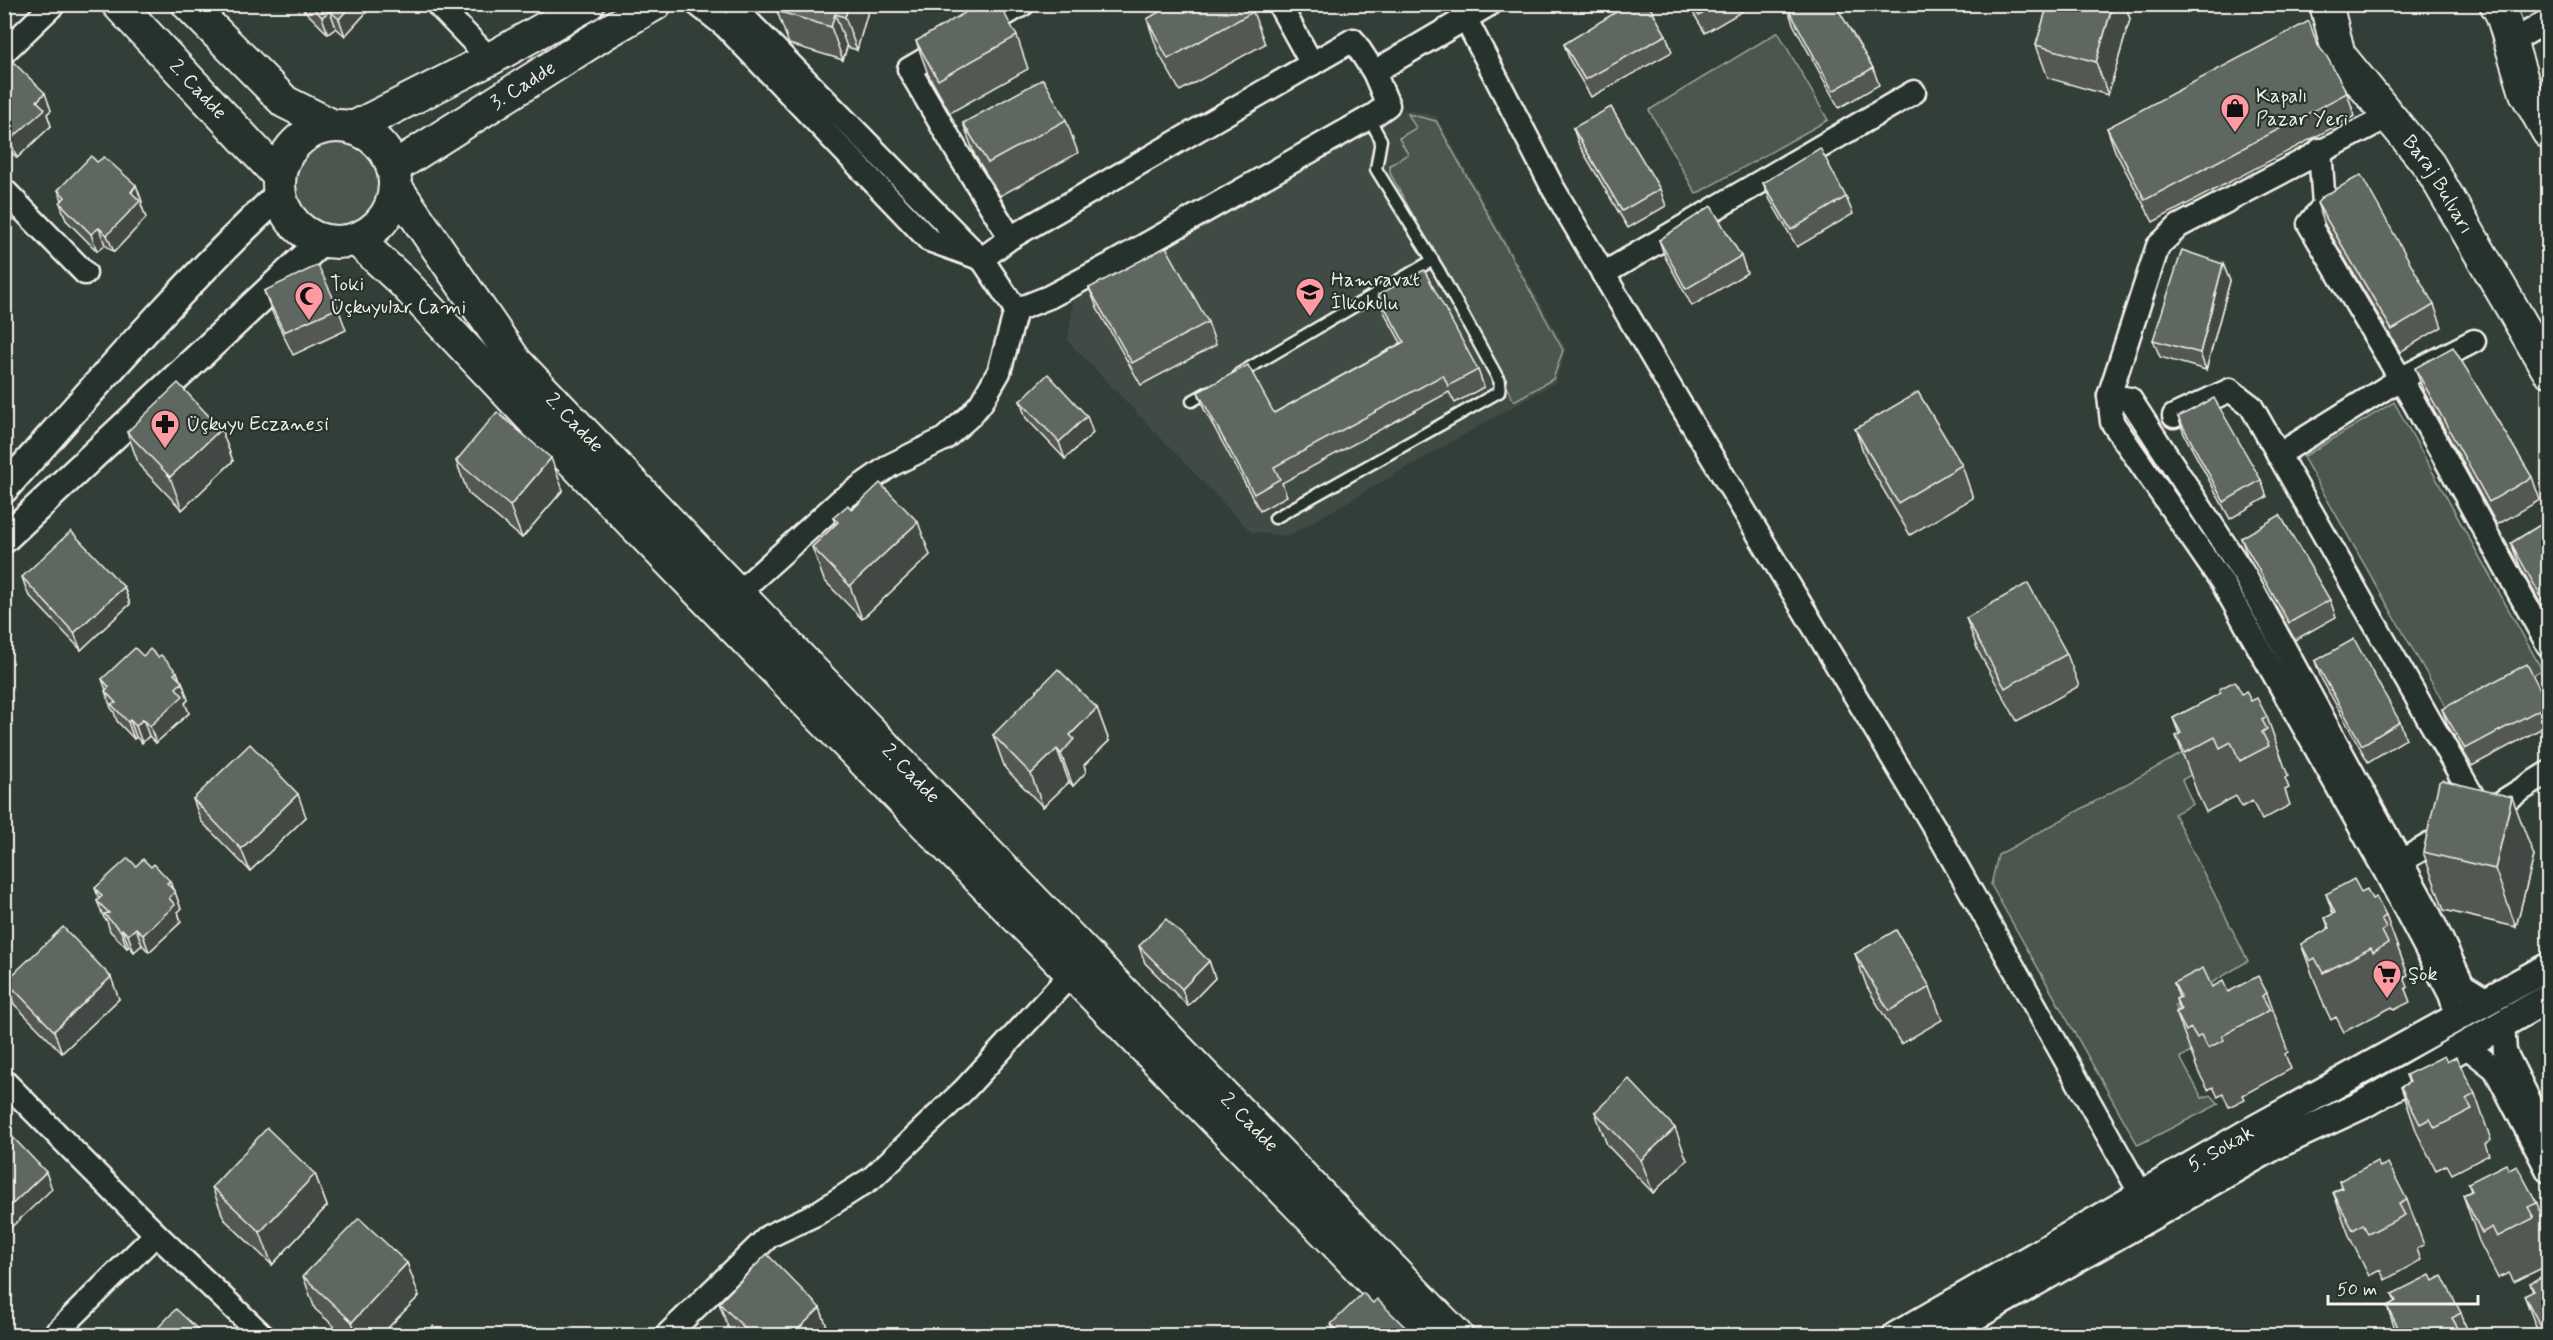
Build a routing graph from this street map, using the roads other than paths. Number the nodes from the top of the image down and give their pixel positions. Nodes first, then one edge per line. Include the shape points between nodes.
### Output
1 (54, 4) edge
2 (118, 4) edge
3 (188, 4) edge
4 (437, 4) edge
5 (588, 4) edge
6 (655, 4) edge
7 (698, 4) edge
8 (735, 4) edge
9 (1023, 4) edge
10 (1279, 4) edge
11 (1490, 4) edge
12 (2326, 4) edge
13 (2496, 4) edge
14 (1462, 12) edge
15 (2548, 21) edge
16 (2511, 42) junction
17 (4, 52) edge
18 (490, 59) junction
19 (1312, 64) junction
20 (1374, 72) junction
21 (1914, 92) dead end
22 (2389, 116) junction
23 (1369, 118) junction
24 (343, 127) junction
25 (2548, 132) edge
26 (2320, 150) junction
27 (394, 177) junction
28 (279, 185) junction
29 (4, 190) edge
30 (1005, 229) dead end
31 (356, 239) junction
32 (322, 241) junction
33 (982, 259) junction
34 (1433, 260) junction
35 (85, 273) dead end
36 (1603, 274) junction
37 (1016, 310) junction
38 (2474, 341) dead end
39 (2548, 370) edge
40 (1232, 378) edge
41 (2400, 379) junction
42 (1222, 384) edge
43 (2109, 396) junction
44 (1192, 401) dead end
45 (2174, 416) dead end
46 (2278, 455) junction
47 (4, 489) edge
48 (1275, 518) dead end
49 (4, 539) edge
50 (738, 593) junction
51 (2548, 645) edge
52 (2548, 773) edge
53 (2483, 814) junction
54 (2401, 861) junction
55 (2548, 967) edge
56 (1072, 973) junction
57 (2548, 998) edge
58 (2487, 1000) junction
59 (2452, 1018) junction
60 (2503, 1023) junction
61 (2467, 1047) junction
62 (4, 1081) edge
63 (2548, 1140) edge
64 (2548, 1171) edge
65 (2141, 1194) junction
66 (156, 1234) junction
67 (53, 1335) edge
68 (263, 1335) edge
69 (666, 1335) edge
70 (1424, 1335) edge
71 (1457, 1335) edge
72 (1896, 1335) edge
73 (1940, 1335) edge

1 - 17 street
2 - 28 main road, 2. Cadde
3 - 24 main road via 285,102
4 - 18 street
5 - 18 main road, 3. Cadde
6 - 27 main road, 3. Cadde via 604,33
7 - 33 street via 724,26 929,240
8 - 33 street
9 - 30 street via 909,69
10 - 19 street
11 - 14 street
12 - 22 main road, Baraj Bulvarı via 2339,55
13 - 16 main road
14 - 20 street
14 - 36 street
15 - 16 street
16 - 25 main road via 2526,93
18 - 24 main road, 3. Cadde
19 - 20 street via 1353,40
19 - 33 street via 1010,238
20 - 23 street via 1388,105
21 - 36 street
22 - 26 street
22 - 39 main road, Baraj Bulvarı via 2429,165
23 - 34 lane via 1381,140 1376,169
23 - 37 street via 1108,266
24 - 27 main road via 370,136 384,150
24 - 28 main road via 314,130 297,141 285,157
26 - 41 street via 2324,205 2309,224
26 - 43 street via 2179,226 2158,246
27 - 31 main road via 392,203 384,219
27 - 50 main road, 2. Cadde via 516,362
28 - 32 main road via 285,211 294,224
28 - 47 street via 249,223
29 - 35 street
31 - 32 main road via 340,243
31 - 56 main road, 2. Cadde via 404,283
32 - 49 street
33 - 37 street
34 - 40 lane
34 - 48 lane via 1500,382 1499,392
36 - 65 street via 1943,842
37 - 50 street via 999,372 970,416 944,439 891,465 841,500
38 - 41 street
41 - 46 street
41 - 51 street
42 - 44 lane
43 - 54 street via 2130,399 2245,576
43 - 59 street via 2112,422 2222,582 2385,871 2450,994
45 - 46 street via 2230,390 2250,406
46 - 53 street
50 - 71 main road, 2. Cadde
52 - 53 street
53 - 54 street
54 - 58 street via 2463,985
55 - 58 street, 5. Sokak
56 - 69 street via 965,1089 872,1178 816,1214 769,1236
56 - 70 main road, 2. Cadde
57 - 60 street, 5. Sokak
58 - 59 street, 5. Sokak
59 - 65 street, 5. Sokak
60 - 61 street, 5. Sokak
60 - 63 street via 2505,1052
61 - 64 street via 2495,1070
61 - 73 street, 5. Sokak via 2362,1105 2276,1145
62 - 66 street
65 - 72 street, 5. Sokak
66 - 67 street
66 - 68 street

